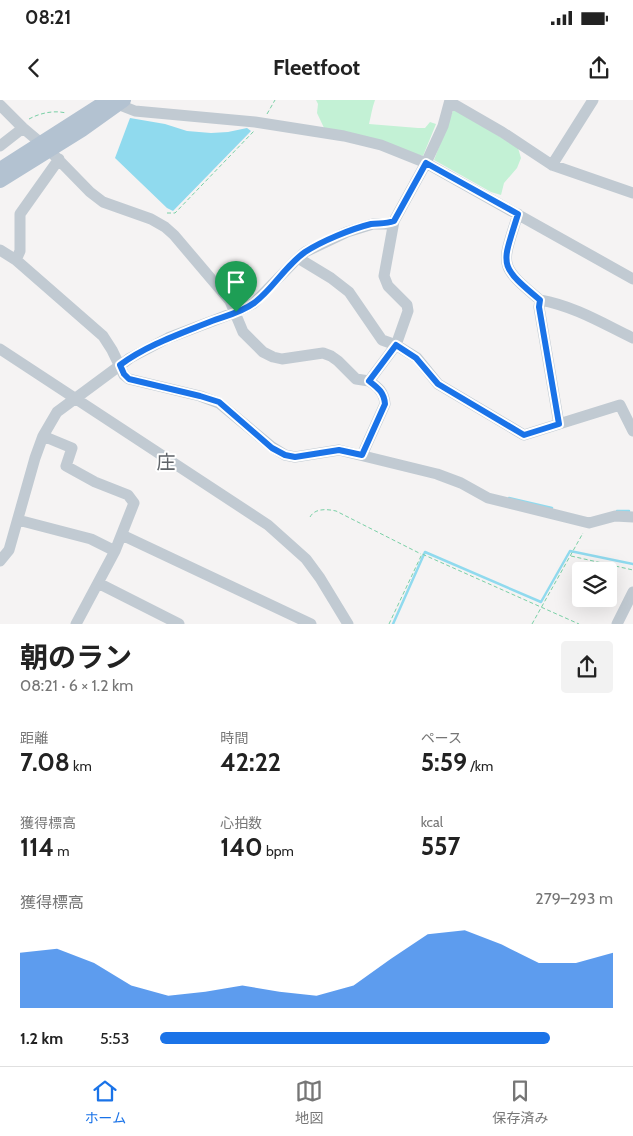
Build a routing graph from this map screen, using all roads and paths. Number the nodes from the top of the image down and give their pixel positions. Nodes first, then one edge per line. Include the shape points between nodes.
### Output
1 (275, 100) edge
2 (593, 100) edge
3 (115, 101) edge
4 (450, 101) edge
5 (0, 105) edge
6 (75, 122) junction
7 (262, 123) junction
8 (22, 127) junction
9 (0, 146) edge
10 (50, 151) junction
11 (426, 163) junction
12 (552, 165) junction
13 (1, 170) edge
14 (633, 193) edge
15 (167, 213) dead end
16 (518, 214) junction
17 (394, 221) junction
18 (0, 250) edge
19 (298, 258) junction
20 (16, 260) junction
21 (633, 279) edge
22 (540, 300) junction
23 (236, 312) junction
24 (633, 338) edge
25 (396, 345) junction
26 (0, 349) edge
27 (120, 365) junction
28 (369, 381) junction
29 (76, 399) junction
30 (559, 424) junction
31 (633, 431) edge
32 (43, 436) junction
33 (362, 455) junction
34 (310, 517) dead end
35 (633, 517) edge
36 (18, 520) junction
37 (589, 523) junction
38 (122, 535) junction
39 (115, 551) junction
40 (422, 554) junction
41 (571, 556) junction
42 (0, 561) edge
43 (633, 570) edge
44 (98, 583) junction
45 (633, 592) edge
46 (542, 606) junction
47 (76, 624) edge
48 (179, 624) edge
49 (311, 624) edge
50 (348, 624) edge
51 (389, 624) edge
52 (532, 624) edge
53 (580, 624) edge
54 (617, 624) edge

1 - 7 path
2 - 12 street
3 - 6 main road
3 - 7 street via 135,111
3 - 10 main road
4 - 11 street
4 - 12 street
5 - 8 street
6 - 8 path via 64,112 42,113 31,117
6 - 10 main road
7 - 11 street via 382,145
7 - 15 path via 174,213
8 - 9 street
8 - 10 street
10 - 13 main road
10 - 20 street via 20,214 20,251
10 - 23 street via 103,202 142,215 165,227
11 - 16 street
11 - 17 street
12 - 14 street
16 - 21 street
16 - 22 street via 505,256 506,266 511,275
17 - 19 street via 347,232
17 - 25 street via 384,276 388,286 407,305 408,311
18 - 20 street
19 - 23 street via 254,303
19 - 25 street via 349,292 382,340
20 - 27 street via 103,336
22 - 24 street via 579,311
22 - 30 street
23 - 27 street via 168,338
23 - 28 street via 243,332 263,352 282,359 331,356 356,379
25 - 28 street
25 - 30 street via 416,358 438,384 524,435
26 - 29 street
27 - 29 street
27 - 33 street via 129,379 219,402 272,448 285,455 295,457 339,450
28 - 33 street via 380,388 385,404
29 - 32 street via 57,412
29 - 50 street via 283,538 310,565
30 - 31 street via 620,405
32 - 36 street
32 - 38 street via 72,448 66,466 132,498 134,507
33 - 37 street via 437,474 488,498
34 - 40 path via 321,510 336,511
35 - 37 street via 615,516
36 - 39 street via 91,539
36 - 42 street via 9,550
37 - 41 path
38 - 39 street
38 - 49 street
39 - 44 street
40 - 46 path
40 - 51 path
41 - 43 path
41 - 46 path
44 - 47 street
44 - 48 street
45 - 54 street
46 - 52 path
46 - 53 path

